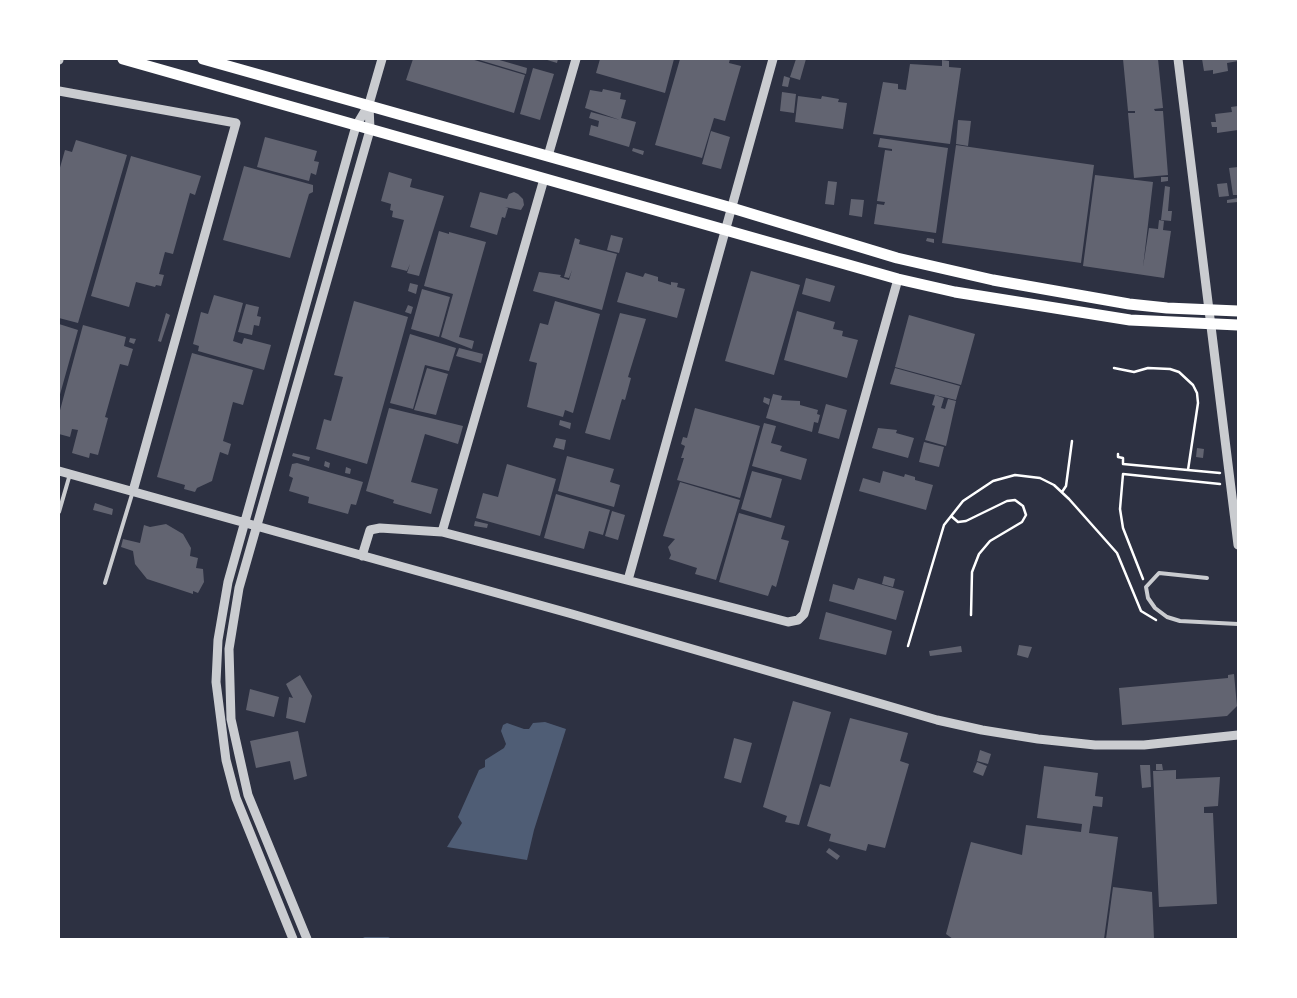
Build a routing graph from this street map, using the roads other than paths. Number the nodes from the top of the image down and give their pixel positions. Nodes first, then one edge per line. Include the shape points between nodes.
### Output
1 (123, 59) edge
2 (203, 59) edge
3 (382, 59) edge
4 (576, 59) edge
5 (773, 59) edge
6 (1178, 59) edge
7 (59, 91) edge
8 (369, 104) junction
9 (356, 126) junction
10 (370, 130) junction
11 (548, 156) junction
12 (544, 179) junction
13 (732, 208) junction
14 (725, 230) junction
15 (898, 279) junction
16 (1210, 310) junction
17 (1238, 311) edge
18 (1212, 325) junction
19 (1238, 325) edge
20 (59, 471) edge
21 (70, 474) junction
22 (133, 491) junction
23 (59, 512) edge
24 (245, 523) junction
25 (257, 526) junction
26 (442, 532) junction
27 (1238, 545) edge
28 (362, 556) junction
29 (1207, 578) dead end
30 (628, 580) junction
31 (105, 582) dead end
32 (1238, 624) edge
33 (1238, 735) edge
34 (293, 939) edge
35 (306, 939) edge

1 - 9 main road
2 - 8 main road
3 - 8 street
4 - 11 street
5 - 13 street
6 - 16 street
7 - 22 street via 236,123
8 - 9 street
8 - 10 street
8 - 11 main road
9 - 10 main road
9 - 24 street
10 - 12 main road
10 - 25 street
11 - 13 main road
12 - 14 main road
12 - 26 street
13 - 14 street
13 - 16 main road via 897,258 993,280 1129,304
14 - 15 main road
14 - 30 street
15 - 18 main road via 1078,313
15 - 30 street via 804,614 798,620 788,622
16 - 17 main road
16 - 18 street
18 - 19 main road
18 - 27 street
20 - 21 street
21 - 22 street
21 - 23 lane
22 - 24 street
22 - 31 lane
24 - 25 street
24 - 34 street via 221,613 216,682 219,719 236,798
25 - 28 street
25 - 35 street via 235,605 228,671 231,719 248,795
26 - 28 street via 370,530
26 - 30 street
28 - 33 street via 937,720 982,730 1095,745 1144,745
29 - 32 lane via 1159,573 1146,587 1148,598 1167,617 1180,621

